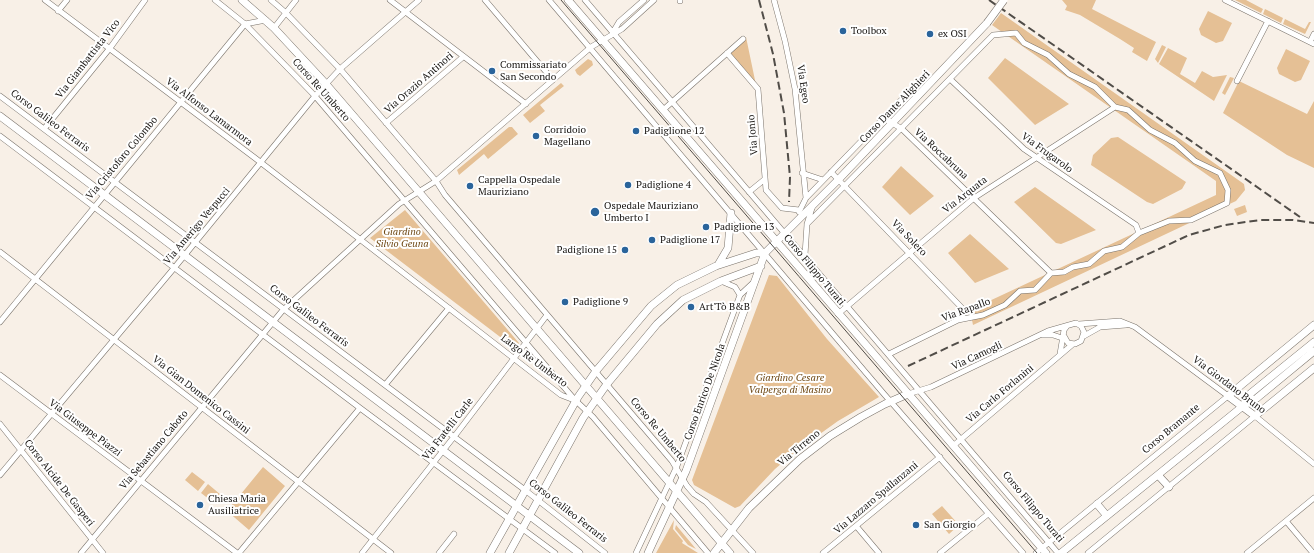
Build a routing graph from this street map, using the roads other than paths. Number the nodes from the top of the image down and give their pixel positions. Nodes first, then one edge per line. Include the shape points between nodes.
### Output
1 (45, 0) edge
2 (67, 0) edge
3 (145, 0) edge
4 (215, 0) edge
5 (242, 0) edge
6 (271, 0) edge
7 (296, 0) edge
8 (390, 0) edge
9 (419, 0) edge
10 (485, 0) edge
11 (549, 0) edge
12 (568, 0) edge
13 (585, 0) edge
14 (644, 0) edge
15 (654, 0) edge
16 (774, 0) edge
17 (1004, 0) edge
18 (1226, 0) edge
19 (58, 11) junction
20 (406, 12) junction
21 (286, 13) junction
22 (266, 20) junction
23 (1268, 21) junction
24 (245, 24) junction
25 (274, 28) junction
26 (613, 33) junction
27 (1314, 34) edge
28 (602, 39) junction
29 (743, 39) dead end
30 (1312, 43) edge
31 (591, 47) junction
32 (110, 48) junction
33 (727, 53) junction
34 (463, 57) junction
35 (340, 69) junction
36 (950, 79) junction
37 (553, 80) junction
38 (1236, 81) dead end
39 (326, 84) junction
40 (907, 94) dead end
41 (0, 96) edge
42 (315, 96) junction
43 (181, 102) junction
44 (673, 102) junction
45 (526, 104) junction
46 (1115, 107) junction
47 (663, 110) junction
48 (0, 116) edge
49 (884, 118) junction
50 (386, 123) junction
51 (893, 123) junction
52 (44, 129) junction
53 (902, 129) junction
54 (0, 136) edge
55 (1035, 158) junction
56 (261, 163) junction
57 (831, 172) junction
58 (802, 173) junction
59 (765, 179) junction
60 (839, 179) junction
61 (823, 180) junction
62 (436, 181) junction
63 (114, 182) junction
64 (846, 186) junction
65 (419, 192) junction
66 (749, 192) junction
67 (104, 194) junction
68 (806, 198) junction
69 (974, 198) junction
70 (406, 200) junction
71 (813, 205) junction
72 (93, 207) junction
73 (799, 210) junction
74 (731, 213) junction
75 (818, 214) junction
76 (810, 217) junction
77 (796, 223) junction
78 (807, 224) junction
79 (1139, 233) junction
80 (785, 234) junction
81 (360, 240) junction
82 (777, 242) junction
83 (195, 243) junction
84 (0, 252) edge
85 (910, 252) junction
86 (765, 253) junction
87 (805, 255) junction
88 (184, 256) junction
89 (718, 265) junction
90 (761, 266) junction
91 (175, 267) junction
92 (1051, 274) junction
93 (35, 279) junction
94 (756, 280) junction
95 (721, 281) junction
96 (740, 295) junction
97 (847, 306) junction
98 (449, 308) junction
99 (283, 310) junction
100 (838, 314) junction
101 (547, 315) junction
102 (958, 320) junction
103 (0, 322) edge
104 (272, 322) junction
105 (1079, 324) junction
106 (1129, 325) junction
107 (1314, 325) edge
108 (1067, 326) junction
109 (535, 328) junction
110 (263, 334) junction
111 (1040, 335) junction
112 (1084, 336) junction
113 (1064, 338) junction
114 (114, 339) junction
115 (526, 342) junction
116 (1314, 342) edge
117 (1074, 344) junction
118 (1314, 351) edge
119 (889, 354) junction
120 (1060, 355) junction
121 (514, 360) junction
122 (1314, 368) edge
123 (596, 371) junction
124 (0, 375) edge
125 (607, 384) junction
126 (385, 385) junction
127 (585, 386) junction
128 (920, 390) junction
129 (908, 394) junction
130 (1228, 396) junction
131 (596, 398) junction
132 (575, 400) junction
133 (890, 401) junction
134 (1243, 406) junction
135 (201, 408) junction
136 (360, 408) junction
137 (588, 411) junction
138 (52, 414) junction
139 (1255, 416) junction
140 (0, 424) edge
141 (453, 438) junction
142 (962, 438) junction
143 (953, 446) junction
144 (22, 450) junction
145 (443, 451) junction
146 (940, 457) junction
147 (434, 463) junction
148 (1314, 464) edge
149 (677, 466) junction
150 (0, 475) edge
151 (1158, 475) junction
152 (682, 480) junction
153 (141, 481) junction
154 (298, 482) junction
155 (669, 483) junction
156 (1169, 487) junction
157 (525, 490) junction
158 (677, 492) junction
159 (1314, 498) edge
160 (662, 500) junction
161 (538, 501) junction
162 (1097, 504) junction
163 (516, 506) junction
164 (670, 509) junction
165 (988, 514) junction
166 (530, 516) junction
167 (1107, 516) junction
168 (509, 518) junction
169 (1286, 521) junction
170 (857, 526) junction
171 (523, 529) junction
172 (732, 529) junction
173 (454, 534) dead end
174 (92, 539) junction
175 (373, 539) junction
176 (1050, 542) junction
177 (721, 543) junction
178 (1041, 552) edge
179 (81, 553) edge
180 (103, 553) edge
181 (238, 553) edge
182 (362, 553) edge
183 (391, 553) edge
184 (439, 553) edge
185 (490, 553) edge
186 (508, 553) edge
187 (555, 553) edge
188 (579, 553) edge
189 (606, 553) edge
190 (636, 553) edge
191 (648, 553) edge
192 (708, 553) edge
193 (714, 553) edge
194 (730, 553) edge
195 (753, 553) edge
196 (823, 553) edge
197 (879, 553) edge
198 (940, 553) edge
199 (1023, 553) edge
200 (1060, 553) edge
201 (1088, 553) edge
202 (1247, 553) edge
203 (1313, 553) edge

1 - 19 street, Via Alfonso Lamarmora
2 - 19 street
3 - 32 street, Via Giambattista Vico
4 - 24 street, Corso Re Umberto
5 - 22 main road, Corso Re Umberto
6 - 21 street
7 - 21 street
8 - 20 street
9 - 20 street, Via Amerigo Vespucci
10 - 37 street
11 - 31 street
12 - 28 main road, Corso Filippo Turati
13 - 26 street, Corso Filippo Turati
14 - 26 street via 619,22
15 - 26 street via 622,29
16 - 58 street, Via Egeo via 795,89
17 - 51 main road, Corso Dante Alighieri, bridge via 987,23
18 - 23 street
19 - 32 street, Via Alfonso Lamarmora
20 - 34 street
20 - 35 street, Via Amerigo Vespucci
21 - 25 street
21 - 35 street
22 - 24 street
22 - 25 main road, Corso Re Umberto
23 - 30 street
23 - 38 street
24 - 42 street, Corso Re Umberto
24 - 43 street, Via Cristoforo Colombo
25 - 39 main road, Corso Re Umberto
26 - 28 street
26 - 44 street, Corso Filippo Turati
27 - 30 street
28 - 31 street
28 - 47 main road, Corso Filippo Turati
29 - 33 street
31 - 37 street
31 - 74 street
32 - 43 street, Via Alfonso Lamarmora
32 - 52 street, Via Giambattista Vico
33 - 44 street
33 - 59 street, Via Jonio via 758,89
34 - 45 street
34 - 50 street, Via Orazio Antinori
35 - 39 street, Via Amerigo Vespucci
35 - 50 street
36 - 46 street, Corso Dante Alighieri via 994,35 1016,33 1024,43 1048,55 1069,74 1095,87
36 - 53 street, Corso Dante Alighieri
36 - 55 street, Via Frugarolo
37 - 45 street
39 - 42 street, Via Amerigo Vespucci
39 - 65 main road, Corso Re Umberto
40 - 49 street, Corso Dante Alighieri
41 - 52 street, Corso Galileo Ferraris
42 - 56 street, Via Amerigo Vespucci
42 - 70 street, Corso Re Umberto
43 - 56 street, Via Alfonso Lamarmora
43 - 63 street, Via Cristoforo Colombo
44 - 47 street
44 - 66 street, Corso Filippo Turati
45 - 62 street
46 - 55 street, Via Arquata
46 - 79 street via 1128,110 1150,130 1175,143 1195,161 1220,173 1228,190 1227,203 1190,220 1169,221
47 - 82 main road, Corso Filippo Turati
48 - 67 main road
49 - 51 street, Via Roccabruna
49 - 57 street, Corso Dante Alighieri
50 - 62 street
51 - 53 street, Via Roccabruna
51 - 60 main road, Corso Dante Alighieri
52 - 63 street, Corso Galileo Ferraris
53 - 64 street, Corso Dante Alighieri
53 - 69 street, Via Roccabruna
54 - 72 street
55 - 69 street, Via Arquata
55 - 79 street, Via Frugarolo via 1136,225
56 - 81 street, Via Alfonso Lamarmora
56 - 83 street, Via Amerigo Vespucci
57 - 60 street, Via Solero
57 - 61 street, Corso Dante Alighieri
58 - 61 street
58 - 68 street, Via Egeo
59 - 66 street
59 - 73 street, Via Jonio via 766,190 780,206
60 - 64 street, Via Solero
60 - 71 main road, Corso Dante Alighieri
61 - 68 street, Corso Dante Alighieri
62 - 65 street
62 - 101 street via 443,193
63 - 67 street, Via Cristoforo Colombo
63 - 83 street, Corso Galileo Ferraris
64 - 75 street, Corso Dante Alighieri
64 - 85 street, Via Solero
65 - 70 street
65 - 109 main road, Largo Re Umberto
66 - 80 street, Corso Filippo Turati
67 - 72 street, Via Cristoforo Colombo
67 - 88 main road
68 - 73 street, Corso Dante Alighieri
69 - 85 street, Via Arquata
69 - 92 street, Via Roccabruna
70 - 81 street
70 - 115 street, Largo Re Umberto
71 - 76 street
71 - 77 main road, Corso Dante Alighieri
72 - 91 street
72 - 93 street, Via Cristoforo Colombo
73 - 77 street, Corso Dante Alighieri
74 - 86 street
74 - 89 main road via 728,248
75 - 76 street
75 - 78 street, Corso Dante Alighieri
76 - 77 street
76 - 78 street
77 - 80 main road, Corso Dante Alighieri
78 - 87 street
79 - 92 street via 1122,247 1104,251 1089,264
80 - 82 main road, Corso Dante Alighieri
80 - 87 street, Corso Filippo Turati
81 - 98 street, Largo Re Umberto
81 - 99 street, Via Sebastiano Caboto
82 - 86 main road, Corso Dante Alighieri
82 - 100 main road, Corso Filippo Turati
83 - 88 street, Via Amerigo Vespucci
83 - 99 street, Corso Galileo Ferraris
84 - 93 street, Via Gian Domenico Cassini
85 - 97 street, Via Arquata
85 - 102 street, Via Solero via 962,308 963,314
86 - 89 main road via 756,253
86 - 90 main road, Corso Enrico De Nicola
86 - 133 street
87 - 97 street, Corso Filippo Turati
88 - 91 street, Via Amerigo Vespucci
88 - 104 main road
89 - 123 main road via 677,285 661,297 639,319
90 - 94 main road, Corso Enrico De Nicola
90 - 95 main road
91 - 110 street
91 - 114 street, Via Amerigo Vespucci
92 - 102 street, Via Rapallo via 1035,290 1020,291 1006,305 983,315
93 - 103 street, Via Cristoforo Colombo
93 - 114 street, Via Gian Domenico Cassini
94 - 96 street, Corso Enrico De Nicola
94 - 152 main road, Corso Enrico De Nicola
95 - 96 street via 735,287
95 - 125 main road via 683,300 670,311
96 - 149 street, Corso Enrico De Nicola
97 - 100 street, Via Arquata
97 - 119 street, Corso Filippo Turati
98 - 121 street, Largo Re Umberto
98 - 126 street
99 - 104 street, Via Sebastiano Caboto
99 - 126 street, Corso Galileo Ferraris
100 - 129 main road, Corso Filippo Turati
101 - 109 street, Via Fratelli Carle
101 - 123 street
102 - 119 street, Via Rapallo
104 - 110 street, Via Sebastiano Caboto
104 - 145 main road
105 - 106 street, Via Giordano Bruno via 1120,321
105 - 108 street via 1072,323
105 - 112 street
106 - 112 street via 1100,327
106 - 130 street, Via Giordano Bruno via 1140,330
107 - 130 main road, Corso Bramante
108 - 111 street, Via Camogli
108 - 113 street
109 - 115 street, Via Fratelli Carle
109 - 127 main road, Largo Re Umberto
110 - 135 street, Via Sebastiano Caboto
110 - 136 street
111 - 113 street
111 - 128 street, Via Camogli
112 - 117 street via 1081,342
113 - 117 street
113 - 120 street
114 - 135 street, Via Gian Domenico Cassini
114 - 138 street, Via Amerigo Vespucci
115 - 121 street, Via Fratelli Carle
115 - 132 street, Largo Re Umberto
116 - 134 main road via 1251,393
117 - 120 street, Via Carlo Forlanini
118 - 134 main road via 1257,398
119 - 128 street, Corso Filippo Turati
120 - 142 street, Via Carlo Forlanini
121 - 132 street, Largo Re Umberto via 561,395
121 - 141 street, Via Fratelli Carle
122 - 139 main road
123 - 125 street, Corso Re Umberto
123 - 127 main road
124 - 138 street, Via Giuseppe Piazzi
125 - 131 main road
125 - 149 street, Corso Re Umberto
126 - 141 street, Corso Galileo Ferraris
127 - 131 main road
127 - 132 main road
128 - 129 street, Via Tirreno
128 - 142 street, Corso Filippo Turati
129 - 133 main road, Via Tirreno
129 - 143 main road, Corso Filippo Turati
130 - 134 main road, Via Giordano Bruno
130 - 162 street, Corso Bramante
131 - 137 main road
131 - 155 main road
132 - 137 street
132 - 157 main road
133 - 146 street
133 - 172 main road, Via Tirreno via 830,436 800,459 770,487
134 - 139 main road, Via Giordano Bruno
134 - 151 main road
135 - 153 street, Via Sebastiano Caboto
135 - 154 street, Via Gian Domenico Cassini
136 - 147 street
136 - 154 street
137 - 160 street
137 - 161 main road
138 - 144 street, Via Amerigo Vespucci
138 - 153 street, Via Giuseppe Piazzi
139 - 148 street, Via Giordano Bruno
139 - 156 street
140 - 144 street, Corso Alcide De Gasperi
141 - 145 street, Via Fratelli Carle
141 - 157 street, Corso Galileo Ferraris
142 - 143 street, Via Carlo Forlanini
142 - 176 street, Corso Filippo Turati
143 - 178 main road, Corso Filippo Turati
144 - 150 street, Via Amerigo Vespucci
144 - 174 street, Corso Alcide De Gasperi
145 - 147 street, Via Fratelli Carle
145 - 163 main road
146 - 165 street
146 - 170 street, Via Lazzaro Spallanzani
147 - 168 street
147 - 175 street, Via Fratelli Carle
149 - 152 street, Corso Re Umberto
149 - 155 street, Corso Enrico De Nicola
151 - 156 main road
151 - 167 main road
152 - 158 main road, Corso Enrico De Nicola
152 - 172 street, Corso Re Umberto
153 - 174 street, Via Sebastiano Caboto
153 - 181 street, Via Giuseppe Piazzi
154 - 175 street, Via Gian Domenico Cassini
154 - 181 street
155 - 158 main road
155 - 160 street, Corso Enrico De Nicola
156 - 201 street
157 - 161 street, Corso Galileo Ferraris
157 - 163 main road
158 - 164 main road, Corso Enrico De Nicola
158 - 177 main road
159 - 169 street
160 - 164 street
160 - 190 street, Corso Enrico De Nicola
161 - 166 main road
161 - 189 street, Corso Galileo Ferraris
162 - 167 main road
162 - 176 street, Corso Bramante
163 - 166 main road
163 - 168 main road
164 - 191 main road, Corso Enrico De Nicola
164 - 192 street
165 - 198 street
165 - 199 street
166 - 171 main road
166 - 188 main road
167 - 200 main road
168 - 171 street
168 - 185 main road
169 - 202 street
169 - 203 street
170 - 196 street, Via Lazzaro Spallanzani
170 - 197 street
171 - 186 main road
171 - 187 street
172 - 177 main road, Via Tirreno
172 - 195 street, Corso Re Umberto
173 - 184 street
174 - 179 street, Via Sebastiano Caboto
174 - 180 street, Corso Alcide De Gasperi
175 - 182 street, Via Fratelli Carle
175 - 183 street, Via Gian Domenico Cassini
176 - 178 street, Corso Bramante
176 - 200 street, Corso Filippo Turati
177 - 193 main road, Via Tirreno
177 - 194 main road

